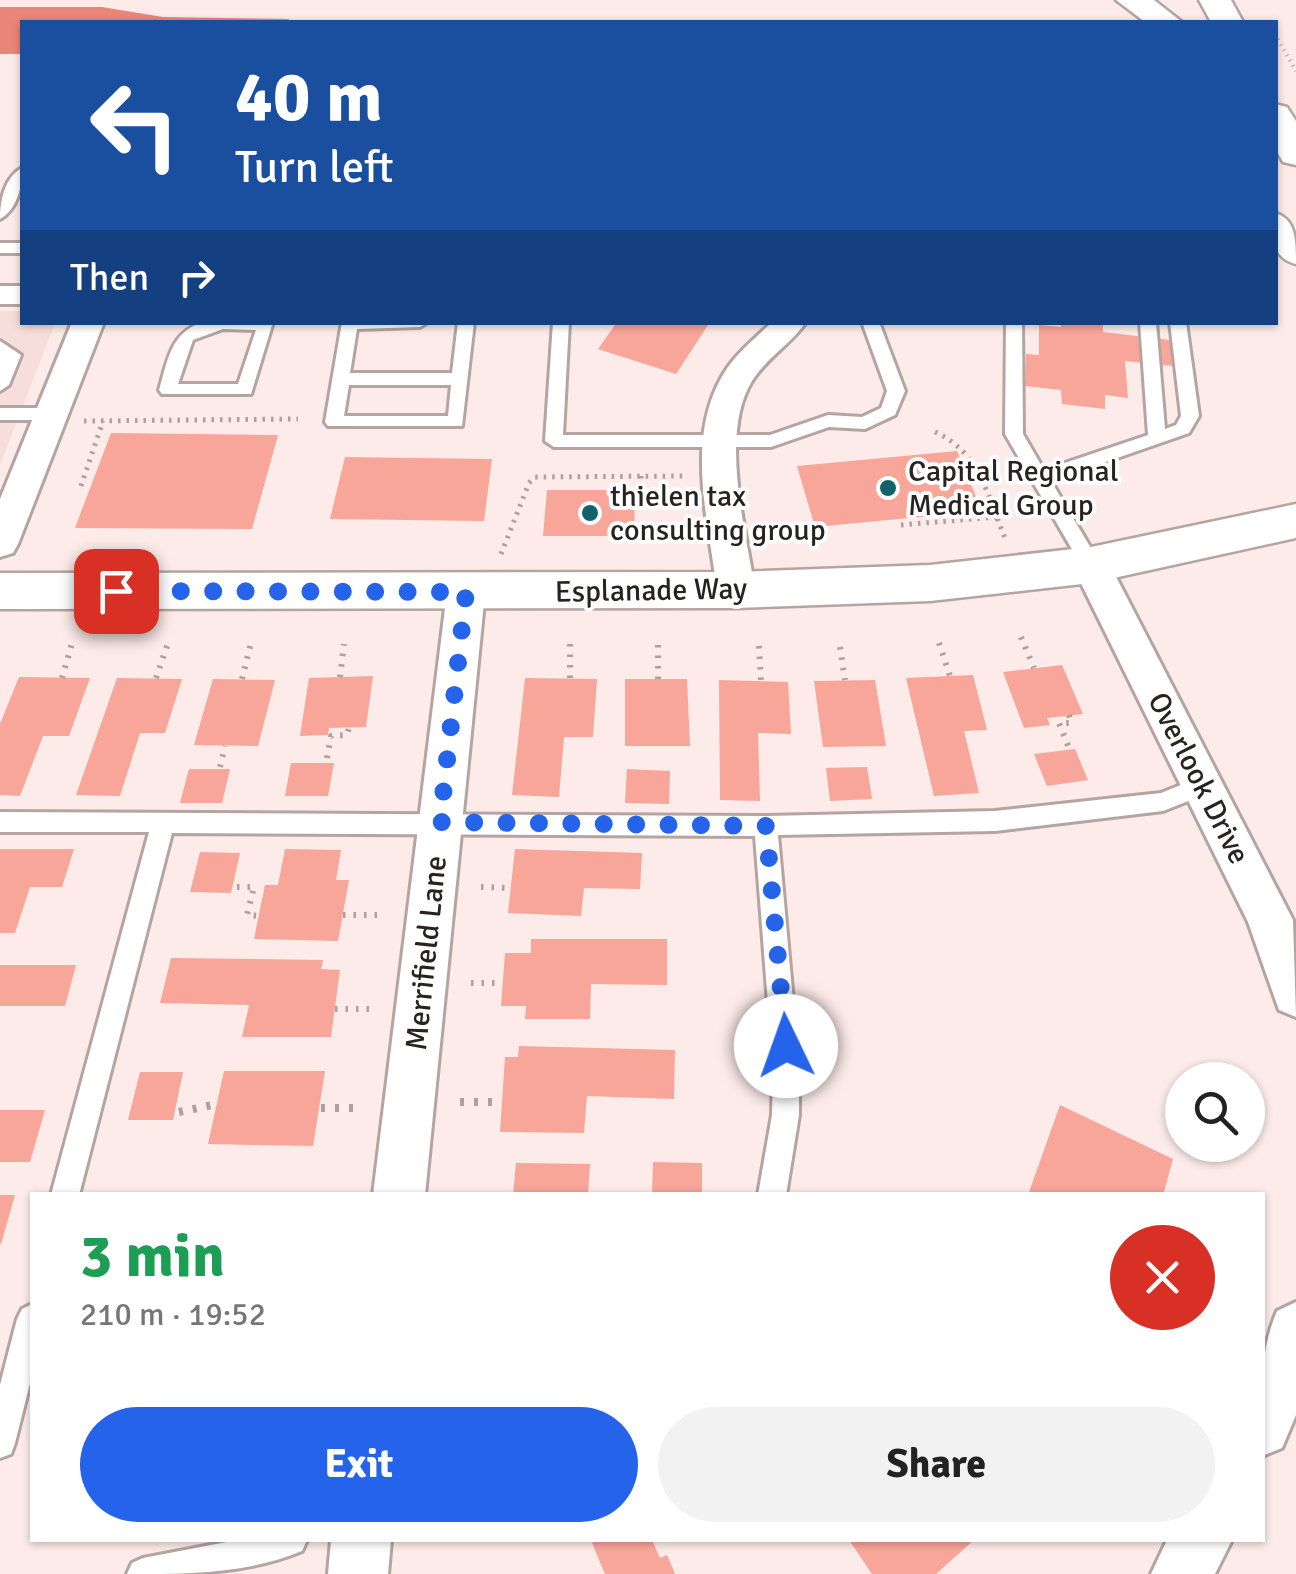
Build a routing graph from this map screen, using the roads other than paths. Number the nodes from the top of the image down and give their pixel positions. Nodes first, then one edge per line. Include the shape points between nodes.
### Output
1 (1132, 0) edge
2 (1167, 20) edge
3 (1278, 120) edge
4 (1296, 154) edge
5 (20, 176) edge
6 (2, 212) edge
7 (1278, 228) edge
8 (1296, 252) edge
9 (87, 325) edge
10 (211, 325) edge
11 (266, 325) edge
12 (350, 325) edge
13 (466, 325) edge
14 (561, 325) edge
15 (787, 325) edge
16 (871, 325) edge
17 (1014, 325) edge
18 (1148, 325) edge
19 (1178, 325) edge
20 (0, 346) edge
21 (341, 379) junction
22 (460, 379) junction
23 (0, 385) edge
24 (0, 414) edge
25 (62, 418) junction
26 (1157, 440) junction
27 (719, 441) junction
28 (1038, 480) junction
29 (1296, 521) edge
30 (0, 544) edge
31 (1091, 566) junction
32 (482, 576) junction
33 (0, 590) edge
34 (736, 590) junction
35 (1203, 785) junction
36 (0, 822) edge
37 (440, 822) junction
38 (162, 824) junction
39 (766, 826) junction
40 (1296, 995) edge
41 (67, 1192) edge
42 (399, 1192) edge
43 (772, 1192) edge
44 (30, 1327) edge
45 (1296, 1330) edge
46 (1265, 1421) edge
47 (0, 1443) edge
48 (287, 1542) edge
49 (361, 1542) edge
50 (1201, 1542) edge
51 (143, 1574) edge
52 (358, 1574) edge
53 (1181, 1574) edge

1 - 2 street
3 - 4 street
5 - 6 lane
7 - 8 street
9 - 25 street
10 - 11 lane via 184,336 168,390 244,390
12 - 21 lane
13 - 22 lane
14 - 27 lane via 554,441
15 - 27 street via 740,373 724,401
16 - 27 lane via 896,391 889,410 865,423 828,421 771,441
17 - 28 lane via 1014,434
18 - 26 lane
19 - 26 lane via 1190,416 1183,429
20 - 23 lane via 12,355
21 - 22 lane
21 - 22 lane via 334,422 456,422
24 - 25 lane
25 - 30 street
26 - 28 lane
27 - 34 street
28 - 31 lane
29 - 31 street, Esplanade Way
31 - 34 street, Esplanade Way via 930,582
31 - 35 street, Overlook Drive
32 - 33 street, Esplanade Way
32 - 34 street, Esplanade Way
32 - 37 street, Merrifield Lane
35 - 39 lane via 1162,802 994,821
35 - 40 street, Overlook Drive via 1270,920
36 - 38 lane
37 - 38 lane
37 - 39 lane
37 - 42 street, Merrifield Lane
38 - 41 lane
39 - 43 lane via 786,1055 786,1108
44 - 47 lane
45 - 46 street
48 - 51 lane
49 - 52 street
50 - 53 street

